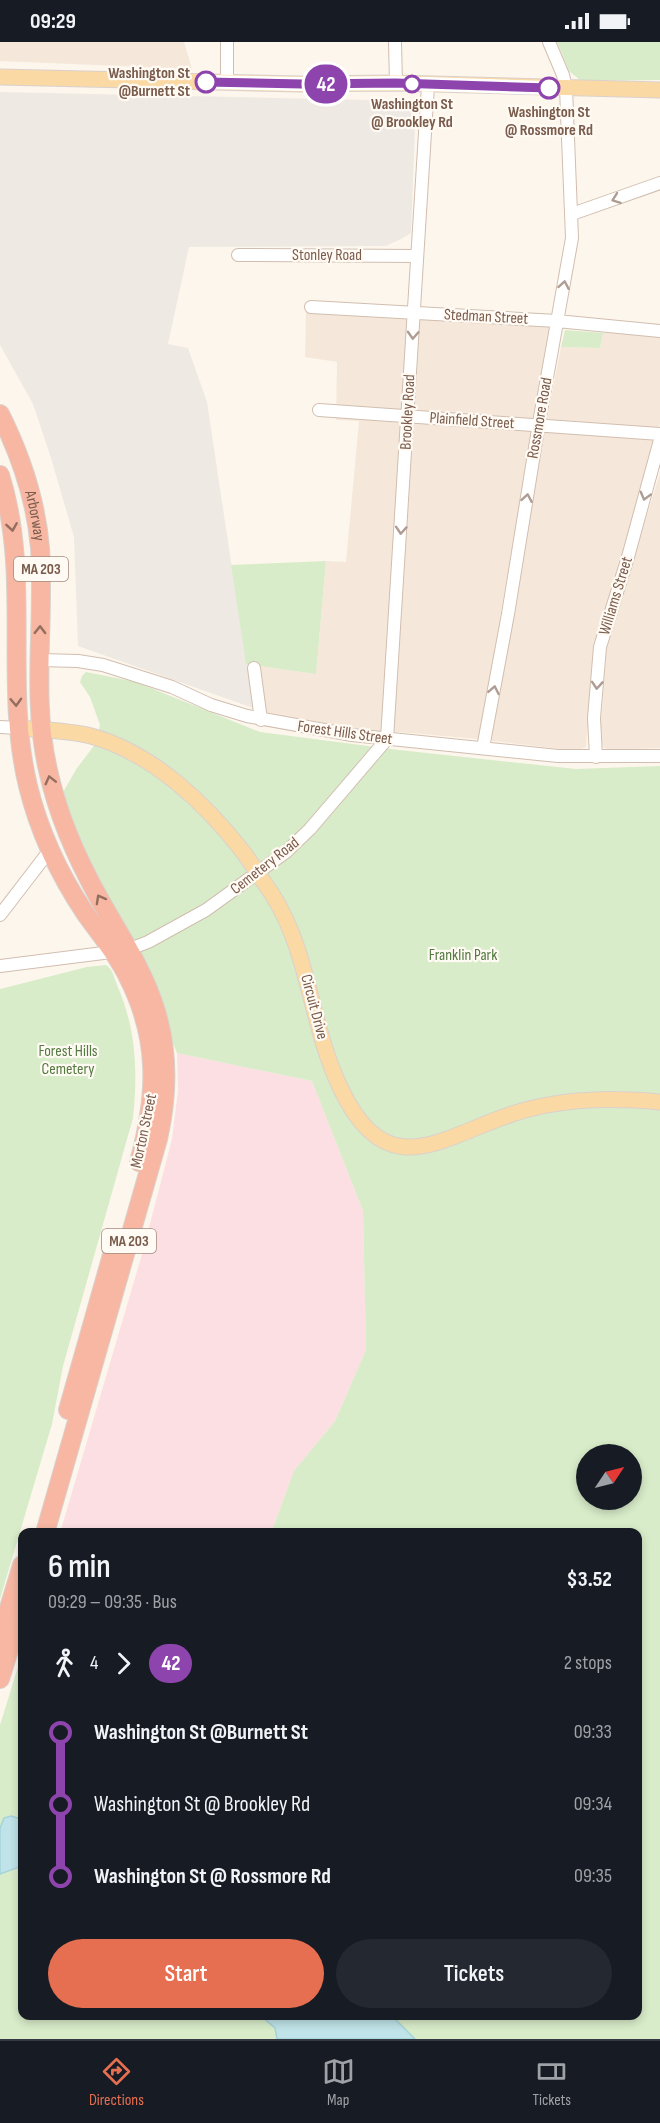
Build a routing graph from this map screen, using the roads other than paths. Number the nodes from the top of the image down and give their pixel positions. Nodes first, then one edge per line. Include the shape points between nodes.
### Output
1 (227, 42) edge
2 (395, 42) edge
3 (549, 42) edge
4 (0, 77) edge
5 (227, 82) junction
6 (396, 83) junction
7 (428, 85) junction
8 (566, 88) junction
9 (660, 90) edge
10 (660, 183) edge
11 (572, 214) junction
12 (238, 255) dead end
13 (417, 256) junction
14 (311, 307) dead end
15 (415, 312) junction
16 (557, 321) junction
17 (660, 331) edge
18 (319, 411) dead end
19 (0, 414) edge
20 (408, 416) junction
21 (539, 425) junction
22 (660, 434) edge
23 (660, 440) edge
24 (0, 475) edge
25 (40, 660) junction
26 (254, 668) dead end
27 (261, 720) junction
28 (9, 728) edge
29 (41, 730) junction
30 (387, 739) junction
31 (483, 748) junction
32 (660, 756) edge
33 (596, 757) junction
34 (50, 850) junction
35 (0, 915) edge
36 (121, 951) junction
37 (0, 966) edge
38 (660, 1101) edge
39 (33, 1528) edge
40 (46, 1528) edge
41 (18, 1578) edge
42 (18, 1621) edge
43 (0, 1638) edge
44 (0, 1679) edge

1 - 5 street
2 - 6 street
3 - 8 street, Rossmore Road
4 - 5 main road
5 - 6 main road
6 - 7 main road
7 - 8 main road
7 - 13 street, Brookley Road
8 - 9 main road
8 - 11 street, Rossmore Road
10 -> 11 street
16 -> 11 street, Rossmore Road via 572,238
12 - 13 street, Stonley Road
13 - 15 street, Brookley Road
14 - 15 street, Stedman Street
15 - 16 street, Stedman Street
15 -> 20 street, Brookley Road
16 - 17 street, Stedman Street
16 - 21 street, Rossmore Road
18 - 20 street, Plainfield Street
25 -> 19 highway, Arborway / MA 203 via 36,516 23,468
20 - 21 street, Plainfield Street
20 -> 30 street, Brookley Road
21 - 22 street, Plainfield Street
31 -> 21 street, Rossmore Road
23 -> 33 street, Williams Street via 600,647 594,718
24 -> 28 highway, Arborway / MA 203 via 13,530 16,566 15,696
25 - 27 street, Forest Hills Street via 103,665
25 - 29 highway, Arborway / MA 203
26 - 27 street
27 - 30 street, Forest Hills Street
28 - 29 main road, Circuit Drive
28 - 34 highway, Morton Street / MA 203
36 -> 29 highway, Morton Street / MA 203 via 65,828 50,780
29 - 38 main road, Circuit Drive, bridge via 91,736 133,754 185,791 244,853 287,919 296,940 339,1086 358,1117 387,1142 406,1147 432,1145 517,1112 561,1102
30 - 31 street, Forest Hills Street
30 - 36 street, Cemetery Road via 286,852 206,910 148,942
31 - 33 street, Forest Hills Street
32 - 33 street, Forest Hills Street
34 - 35 street
34 - 36 highway, Morton Street / MA 203 via 73,894
36 - 37 street, Cemetery Road
36 - 39 highway, Morton Street / MA 203 via 146,1024 153,1066 151,1111
36 - 40 highway, Morton Street / MA 203 via 149,992 159,1024 166,1075 163,1114
41 - 43 highway
42 - 44 highway

